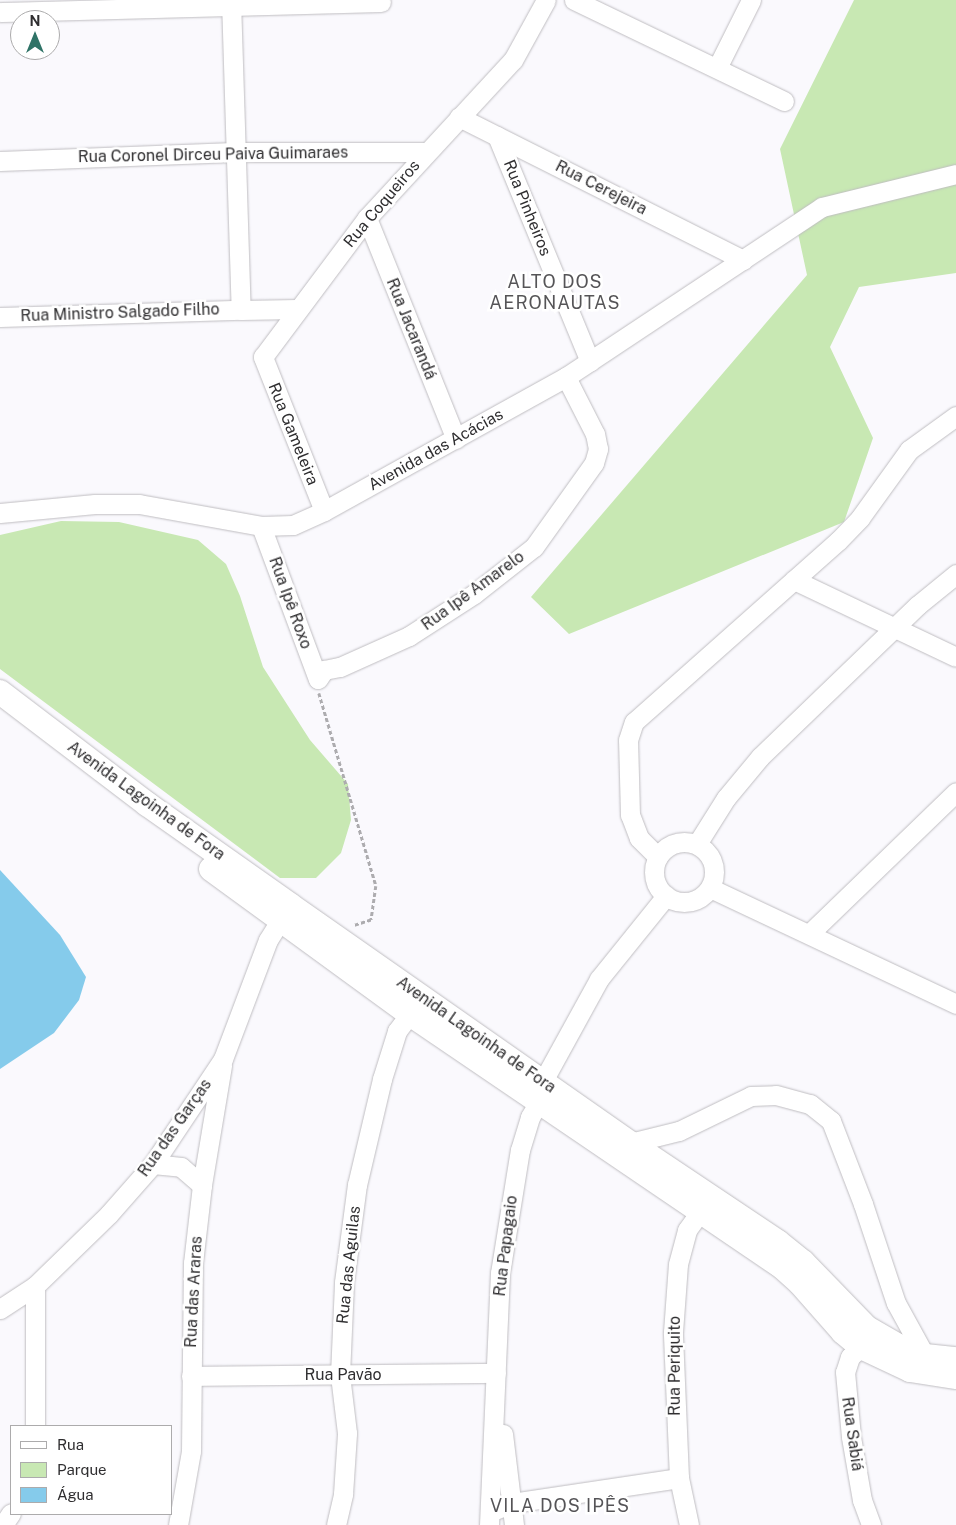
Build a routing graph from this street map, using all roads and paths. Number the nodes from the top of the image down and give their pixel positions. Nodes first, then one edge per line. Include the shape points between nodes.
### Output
1 (546, 0) edge
2 (574, 0) edge
3 (751, 0) edge
4 (381, 2) dead end
5 (231, 3) edge
6 (0, 12) edge
7 (717, 68) junction
8 (784, 101) dead end
9 (459, 117) junction
10 (497, 136) junction
11 (234, 152) junction
12 (425, 152) junction
13 (0, 160) edge
14 (956, 174) edge
15 (367, 218) junction
16 (743, 260) junction
17 (241, 310) junction
18 (297, 310) junction
19 (0, 316) edge
20 (263, 357) joint
21 (590, 362) junction
22 (566, 377) junction
23 (956, 416) edge
24 (456, 439) junction
25 (324, 511) junction
26 (0, 513) edge
27 (261, 526) junction
28 (956, 574) edge
29 (794, 580) junction
30 (894, 628) junction
31 (956, 657) edge
32 (318, 680) junction
33 (0, 692) edge
34 (0, 713) edge
35 (956, 792) edge
36 (697, 844) junction
37 (658, 856) junction
38 (710, 888) junction
39 (666, 896) junction
40 (284, 912) junction
41 (330, 933) junction
42 (809, 934) junction
43 (956, 1004) edge
44 (410, 1014) junction
45 (223, 1059) junction
46 (541, 1091) junction
47 (630, 1143) junction
48 (154, 1164) junction
49 (202, 1185) junction
50 (700, 1212) junction
51 (35, 1286) junction
52 (0, 1310) edge
53 (861, 1346) junction
54 (925, 1356) junction
55 (956, 1359) edge
56 (496, 1373) junction
57 (340, 1375) junction
58 (191, 1376) junction
59 (956, 1378) edge
60 (496, 1393) junction
61 (34, 1425) edge
62 (679, 1478) junction
63 (512, 1502) junction
64 (10, 1514) edge
65 (490, 1518) edge
66 (3, 1525) edge
67 (178, 1525) edge
68 (336, 1525) edge
69 (514, 1525) edge
70 (689, 1525) edge
71 (871, 1525) edge

1 - 9 street, Rua Coqueiros via 513,60
2 - 7 street
3 - 7 street
4 - 5 street
5 - 6 street
5 - 11 street
7 - 8 street
9 - 10 street, Rua Cerejeira
9 - 12 street, Rua Coqueiros
10 - 16 street, Rua Cerejeira
10 - 21 street, Rua Pinheiros
11 - 12 street, Rua Coronel Dirceu Paiva Guimaraes
11 - 13 street, Rua Coronel Dirceu Paiva Guimaraes
11 - 17 street
12 - 15 street, Rua Coqueiros
14 - 16 street, Avenida das Acácias via 822,207
15 - 18 street, Rua Coqueiros
15 - 24 street, Rua Jacarandá
16 - 21 street, Avenida das Acácias
17 - 18 street, Rua Ministro Salgado Filho
17 - 19 street, Rua Ministro Salgado Filho
18 - 20 street, Rua Coqueiros
20 - 25 street, Rua Gameleira
21 - 22 street, Avenida das Acácias
22 - 24 street, Avenida das Acácias
22 - 32 street, Rua Ipê Amarelo via 595,434 598,449 594,463 534,547 474,594 409,636 340,667 324,670
23 - 29 street via 909,450 850,530
24 - 25 street, Avenida das Acácias
25 - 27 street, Avenida das Acácias via 293,525
26 - 27 street, Avenida das Acácias via 95,504 139,504
27 - 32 street, Rua Ipê Roxo
28 - 30 street
29 - 30 street
29 - 37 street via 638,716 630,728 630,815 639,838
30 - 31 street
30 - 36 street via 760,757 726,798
32 - 41 path via 320,700 376,886 371,920
33 - 40 main road, Avenida Lagoinha de Fora
34 - 40 main road, Avenida Lagoinha de Fora
35 - 42 street
36 - 37 street via 675,843
36 - 38 street via 708,854 714,866
37 - 39 street via 654,878
38 - 39 street via 700,898 686,902
38 - 42 street
39 - 46 street, Rua Papagaio via 599,979
40 - 41 main road, Avenida Lagoinha de Fora
40 - 44 main road, Avenida Lagoinha de Fora
40 - 45 street, Rua das Garças
41 - 46 main road, Avenida Lagoinha de Fora
42 - 43 street
44 - 46 main road, Avenida Lagoinha de Fora
44 - 57 street, Rua das Aguilas via 394,1039 357,1185 344,1282
45 - 48 street, Rua das Garças
45 - 49 street, Rua das Araras
46 - 47 main road, Avenida Lagoinha de Fora
46 - 50 main road, Avenida Lagoinha de Fora
46 - 56 street, Rua Papagaio via 520,1150 500,1273
47 - 54 main road, Avenida Lagoinha de Fora via 778,1242 803,1262 868,1328 896,1345
47 - 54 street via 679,1131 751,1096 776,1095 810,1104 831,1121 896,1303
48 - 49 street via 181,1167
48 - 51 street, Rua das Garças via 109,1214
49 - 58 street, Rua das Araras via 193,1263
50 - 53 main road, Avenida Lagoinha de Fora via 780,1265 843,1332
50 - 62 street, Rua Periquito via 687,1230 676,1283 673,1332
51 - 52 street, Rua das Garças
51 - 61 street
53 - 59 main road, Avenida Lagoinha de Fora via 910,1370
53 - 71 street, Rua Sabiá via 850,1357 845,1372 851,1438 862,1500
54 - 55 main road, Avenida Lagoinha de Fora
56 - 57 street, Rua Pavão
56 - 60 street, Rua Papagaio
57 - 58 street, Rua Pavão
57 - 68 street, Rua das Aguilas via 346,1433 343,1494
58 - 67 street, Rua das Araras via 191,1451
60 - 63 street, Rua Papagaio via 500,1402
60 - 65 street, Rua Papagaio
62 - 63 street
62 - 70 street, Rua Periquito
63 - 65 street
63 - 69 street, Rua Papagaio
64 - 66 street

